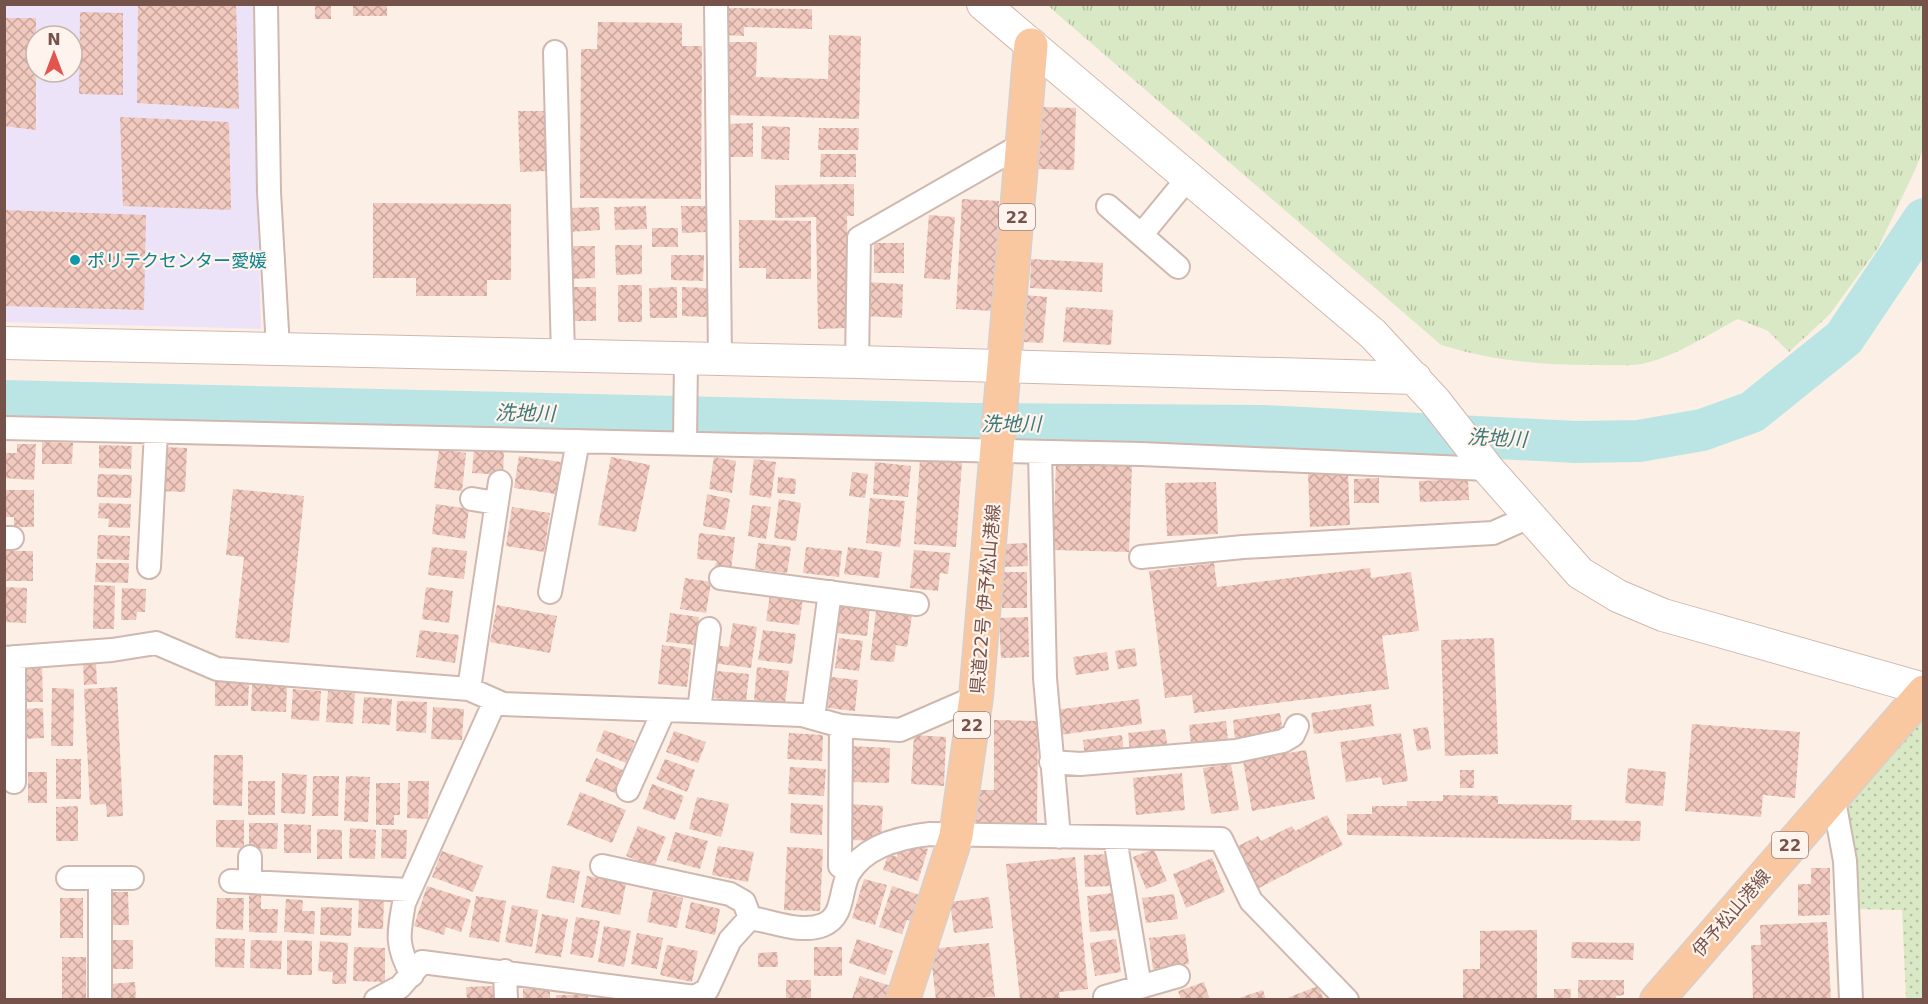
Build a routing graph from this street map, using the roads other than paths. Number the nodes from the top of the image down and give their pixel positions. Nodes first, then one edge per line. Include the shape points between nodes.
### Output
1 (266, 4) edge
2 (716, 4) edge
3 (983, 4) edge
4 (1031, 45) junction
5 (555, 52) dead end
6 (1023, 144) junction
7 (1188, 178) junction
8 (1108, 206) dead end
9 (1142, 234) junction
10 (1178, 267) dead end
11 (4, 343) edge
12 (278, 348) junction
13 (563, 355) junction
14 (720, 359) junction
15 (857, 362) junction
16 (686, 369) junction
17 (1004, 378) junction
18 (1425, 390) junction
19 (4, 428) edge
20 (156, 432) junction
21 (685, 439) junction
22 (578, 441) junction
23 (999, 446) junction
24 (1040, 452) junction
25 (1482, 461) junction
26 (472, 499) dead end
27 (1529, 517) junction
28 (1141, 558) dead end
29 (149, 567) dead end
30 (735, 573) dead end
31 (550, 592) dead end
32 (830, 592) junction
33 (904, 595) dead end
34 (709, 628) dead end
35 (9, 657) edge
36 (469, 689) junction
37 (1923, 691) edge
38 (976, 696) junction
39 (495, 701) junction
40 (664, 710) junction
41 (699, 711) junction
42 (813, 718) junction
43 (841, 726) junction
44 (1297, 726) dead end
45 (1051, 762) junction
46 (15, 782) dead end
47 (628, 790) dead end
48 (1833, 795) junction
49 (956, 836) junction
50 (1059, 837) junction
51 (1115, 838) junction
52 (250, 857) dead end
53 (602, 866) dead end
54 (849, 873) junction
55 (68, 878) dead end
56 (100, 878) junction
57 (132, 878) dead end
58 (410, 890) junction
59 (750, 918) junction
60 (505, 971) junction
61 (1178, 976) dead end
62 (404, 987) edge
63 (1140, 987) junction
64 (100, 999) edge
65 (376, 999) edge
66 (506, 999) edge
67 (903, 999) edge
68 (1106, 999) edge
69 (1347, 999) edge
70 (1657, 999) edge
71 (1851, 999) edge

1 - 12 street via 269,192
2 - 14 street
3 - 4 street
4 - 6 main road, 22
4 - 7 street
5 - 13 street
6 - 15 street via 859,238
6 - 17 main road, 22
7 - 9 street
7 - 18 street via 1373,334
8 - 9 street
9 - 10 street
11 - 12 street
12 - 13 street
13 - 16 street
14 - 15 street
14 - 16 street
15 - 17 street
16 - 21 street
17 - 18 street
17 - 23 main road, 22
18 - 25 street
19 - 20 street
20 - 22 street
20 - 29 street
21 - 22 street
21 - 23 street
22 - 31 street
23 - 24 street
23 - 38 main road, 県道22号 伊予松山港線 / 22
24 - 25 street
24 - 45 street via 1042,599
25 - 27 street
26 - 36 street via 498,493
27 - 28 street via 1493,533 1243,547
27 - 37 street via 1580,573 1617,596 1719,633
30 - 32 street
32 - 33 street
32 - 42 street
34 - 41 street
35 - 36 street via 156,644 217,669
35 - 46 street
36 - 39 street
37 - 48 main road, 伊予松山港線 / 22
38 - 43 street via 900,730
38 - 49 main road, 県道22号 伊予松山港線 / 22
39 - 40 street
39 - 58 street
40 - 41 street
40 - 47 street
41 - 42 street
42 - 43 street
43 - 54 street via 840,866
44 - 45 street via 1293,735 1283,741 1236,751 1080,764
45 - 50 street
48 - 70 main road, 伊予松山港線 / 22
48 - 71 street via 1845,861
49 - 50 street
49 - 54 street via 898,838 865,856
49 - 67 main road, 県道22号 伊予松山港線 / 22
50 - 51 street
51 - 63 street
51 - 69 street via 1221,839 1251,901
52 - 58 street via 240,882
53 - 59 street via 730,894 744,902
54 - 59 street via 838,912 823,925 800,928
55 - 56 street
56 - 57 street
56 - 64 street
58 - 62 street via 397,938
59 - 60 street via 730,940 707,990 694,996
60 - 62 street via 422,962
60 - 66 street
61 - 63 street
62 - 65 street
63 - 68 street

